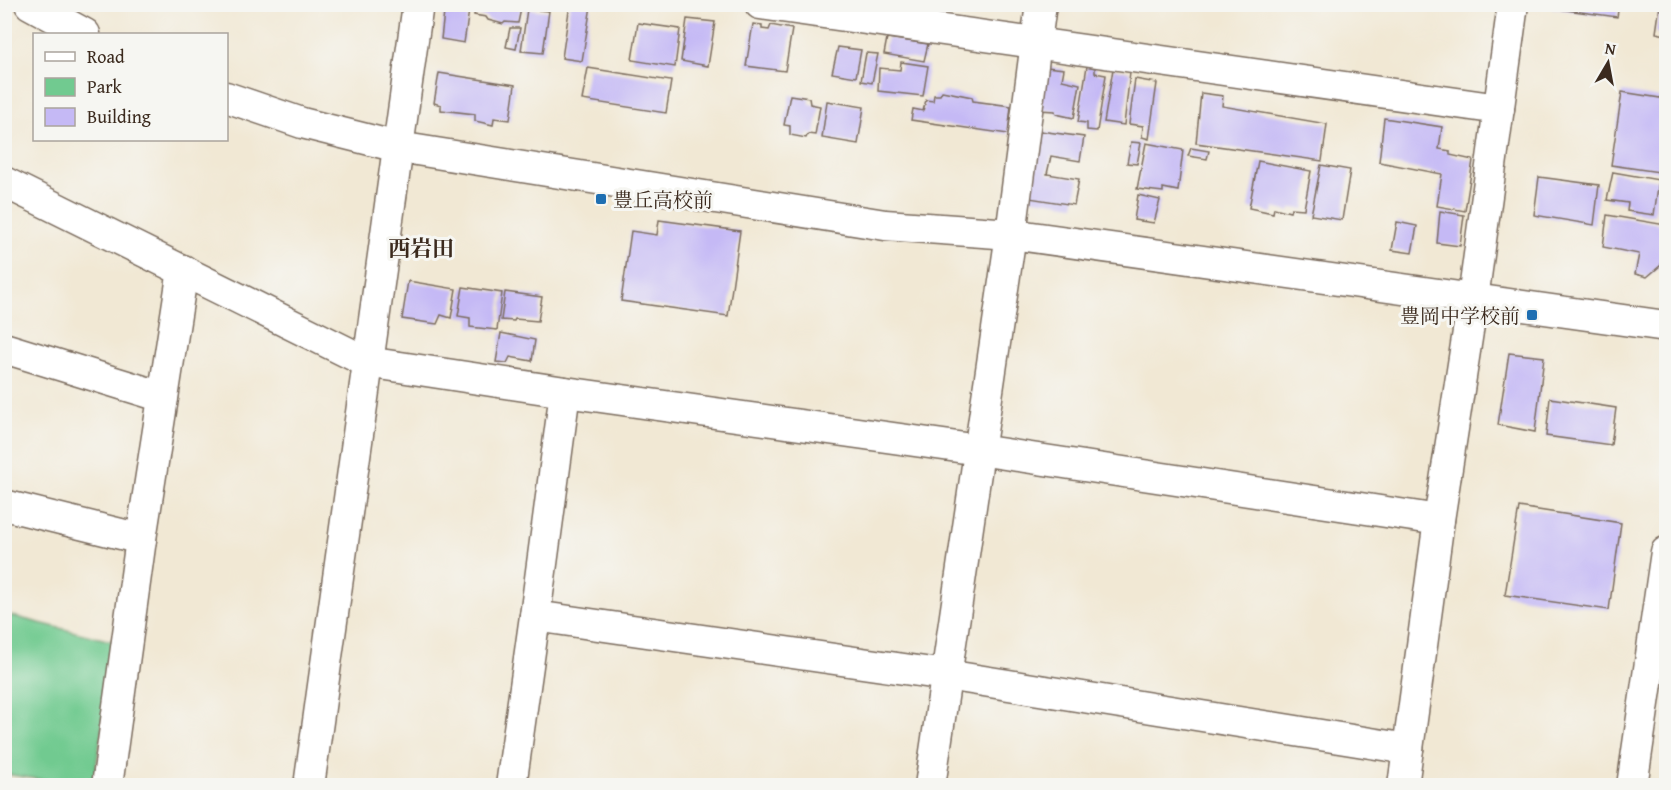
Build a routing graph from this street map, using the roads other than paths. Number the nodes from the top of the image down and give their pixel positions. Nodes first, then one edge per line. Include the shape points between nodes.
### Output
1 (30, 4) edge
2 (418, 4) edge
3 (760, 4) edge
4 (1041, 4) edge
5 (1514, 4) edge
6 (815, 8) edge
7 (83, 33) edge
8 (1036, 44) junction
9 (228, 98) edge
10 (1499, 109) junction
11 (398, 147) junction
12 (4, 182) edge
13 (1011, 234) junction
14 (183, 270) junction
15 (1473, 299) junction
16 (1666, 326) edge
17 (4, 348) edge
18 (367, 362) junction
19 (565, 392) junction
20 (163, 397) junction
21 (979, 450) junction
22 (4, 505) edge
23 (1439, 520) junction
24 (141, 539) junction
25 (1666, 552) edge
26 (535, 616) junction
27 (946, 675) junction
28 (1408, 749) junction
29 (107, 786) edge
30 (309, 786) edge
31 (511, 786) edge
32 (930, 786) edge
33 (1403, 786) edge
34 (1632, 786) edge

1 - 7 street
2 - 11 street
3 - 6 street
4 - 8 street
5 - 10 street
6 - 8 street
8 - 10 street
8 - 13 street
9 - 11 street via 302,123
10 - 15 street
11 - 13 street via 885,225
11 - 18 street
12 - 14 street
13 - 15 street
13 - 21 street
14 - 18 street
14 - 20 street
15 - 16 street
15 - 23 street
17 - 20 street
18 - 19 street
18 - 30 street
19 - 21 street
19 - 26 street
20 - 24 street
21 - 23 street
21 - 27 street
22 - 24 street
23 - 28 street
24 - 29 street
25 - 34 street
26 - 27 street
26 - 31 street
27 - 28 street
27 - 32 street
28 - 33 street

